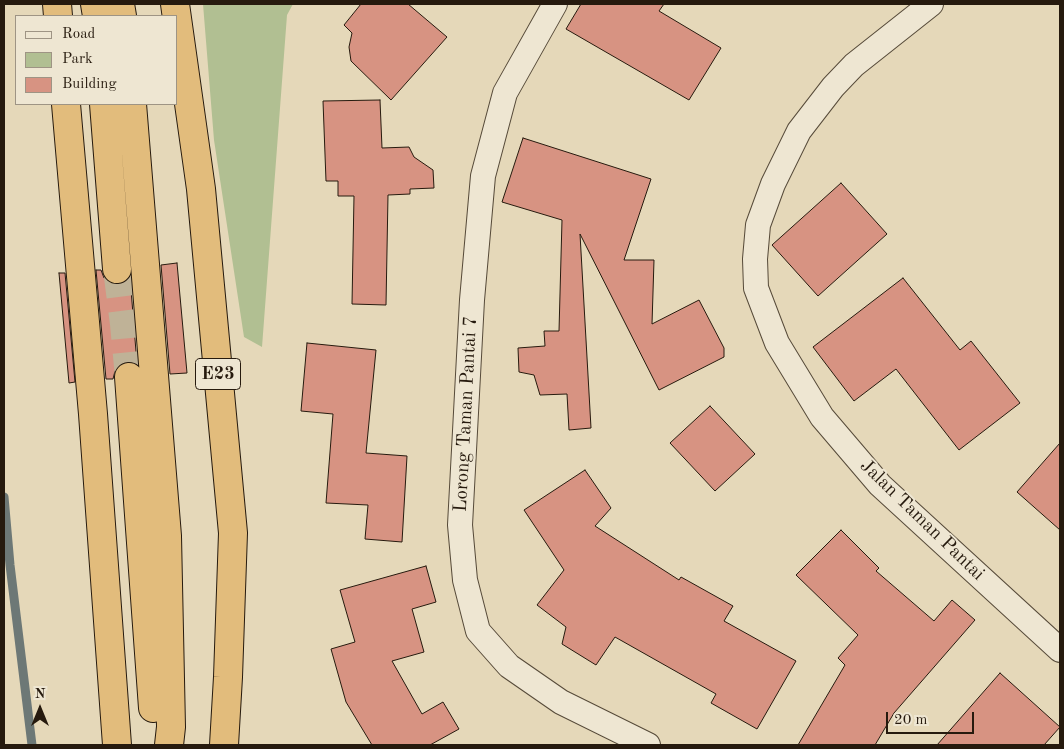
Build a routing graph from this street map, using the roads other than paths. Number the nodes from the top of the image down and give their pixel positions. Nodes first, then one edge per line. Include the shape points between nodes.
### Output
1 (555, 4) edge
2 (931, 4) edge
3 (178, 25) edge
4 (66, 105) edge
5 (104, 105) edge
6 (132, 105) edge
7 (117, 269) tunnel mouth
8 (129, 377) tunnel mouth
9 (1060, 650) edge
10 (117, 745) edge
11 (154, 745) edge
12 (169, 745) edge
13 (224, 745) edge
14 (648, 745) edge

1 - 14 street, Lorong Taman Pantai 7 via 505,93 483,176 472,300 460,525 465,580 478,631 509,666 561,702
2 - 9 street, Jalan Taman Pantai via 854,65 799,131 773,184 758,225 756,288 777,343 822,417 880,485
3 - 13 highway, E23 via 201,189 233,532
4 - 10 highway
5 - 7 highway
6 - 12 highway via 167,536
8 - 11 highway

